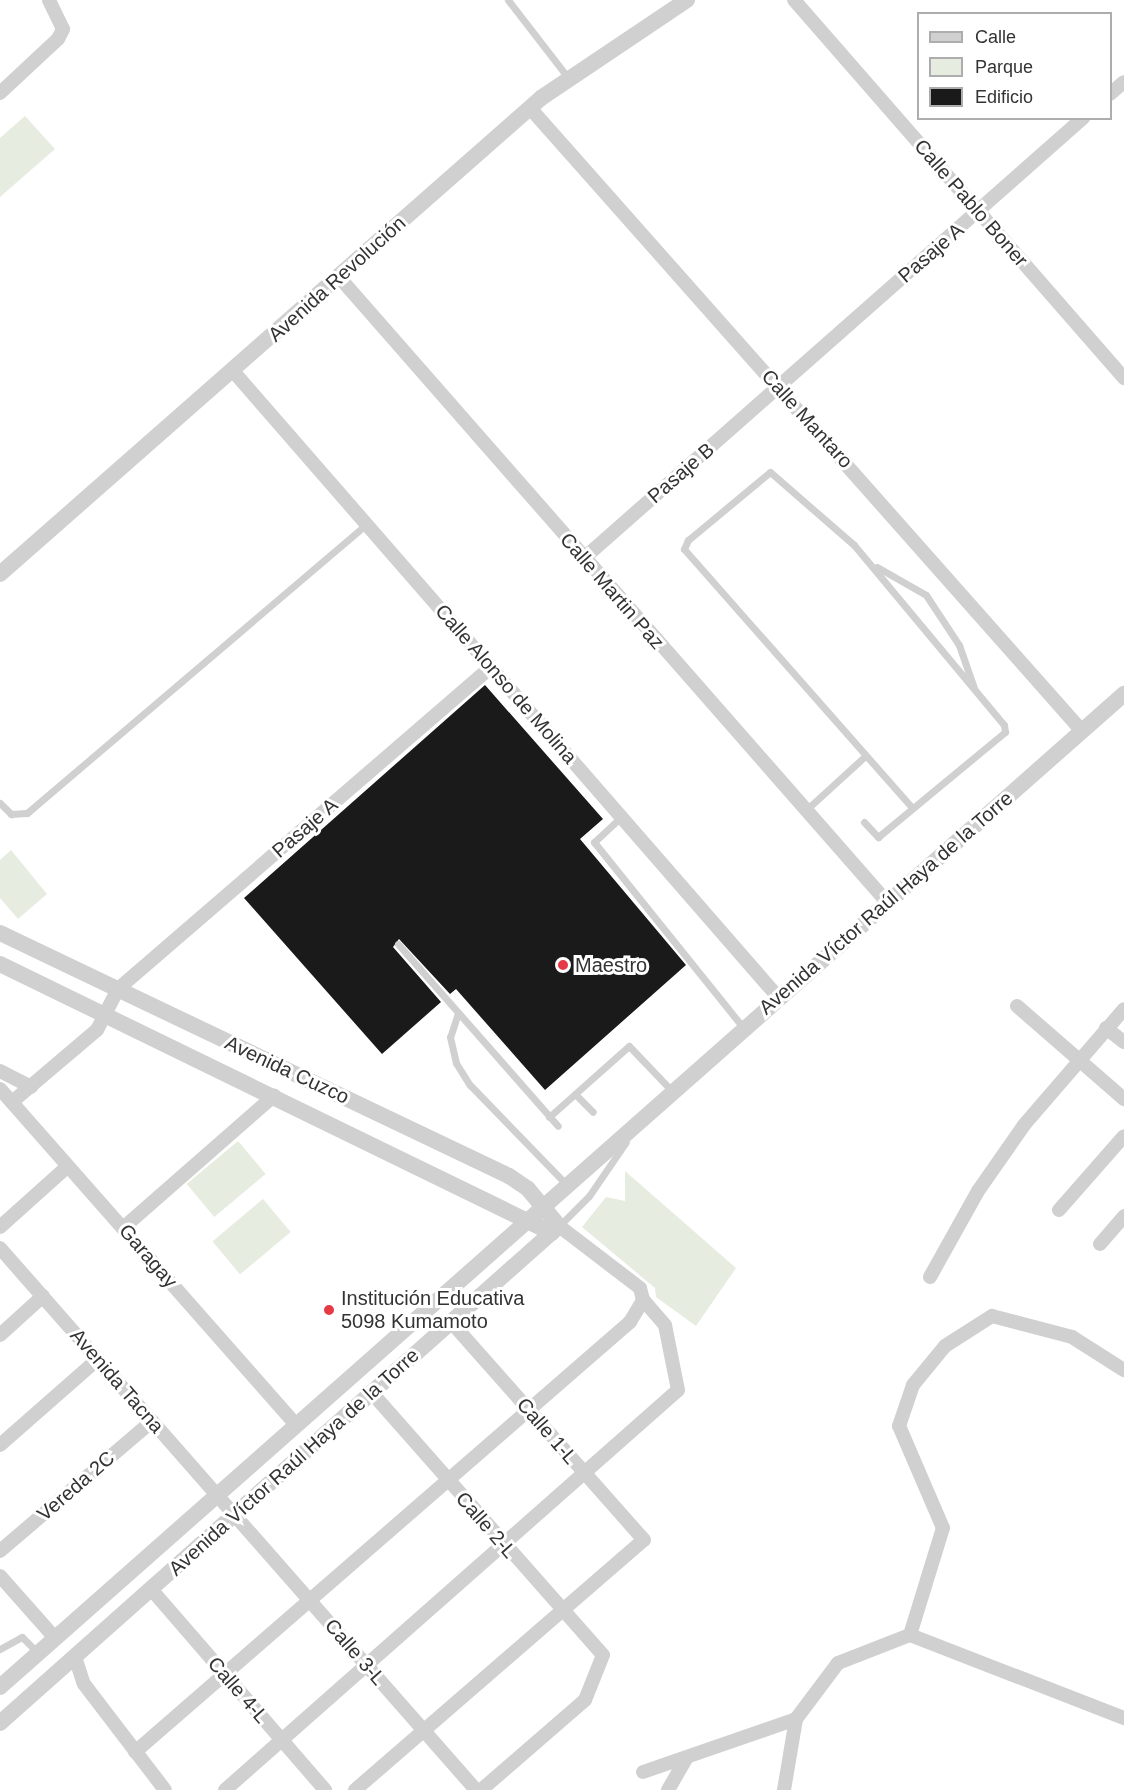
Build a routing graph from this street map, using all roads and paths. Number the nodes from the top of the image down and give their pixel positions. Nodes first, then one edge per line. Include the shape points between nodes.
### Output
1 (49, 0) edge
2 (508, 0) edge
3 (687, 0) edge
4 (794, 0) edge
5 (569, 80) junction
6 (1124, 82) edge
7 (0, 92) edge
8 (1112, 92) edge
9 (530, 108) junction
10 (1081, 120) edge
11 (978, 212) junction
12 (339, 277) junction
13 (233, 371) junction
14 (1124, 378) edge
15 (779, 388) junction
16 (366, 524) junction
17 (583, 559) junction
18 (873, 566) junction
19 (0, 574) edge
20 (491, 667) junction
21 (975, 691) junction
22 (1124, 694) edge
23 (1082, 730) junction
24 (864, 757) junction
25 (0, 803) edge
26 (912, 808) junction
27 (806, 810) junction
28 (621, 817) junction
29 (864, 822) dead end
30 (887, 902) junction
31 (0, 933) edge
32 (398, 944) dead end
33 (0, 964) edge
34 (118, 989) junction
35 (778, 997) junction
36 (1017, 1006) dead end
37 (1124, 1009) edge
38 (458, 1013) junction
39 (106, 1016) junction
40 (743, 1027) junction
41 (1106, 1028) junction
42 (1124, 1042) edge
43 (1078, 1059) junction
44 (0, 1071) edge
45 (31, 1087) junction
46 (0, 1089) edge
47 (672, 1090) junction
48 (575, 1094) junction
49 (274, 1096) junction
50 (1124, 1099) edge
51 (12, 1102) junction
52 (593, 1112) dead end
53 (647, 1112) junction
54 (549, 1117) junction
55 (558, 1126) dead end
56 (1124, 1136) edge
57 (68, 1166) junction
58 (565, 1183) junction
59 (540, 1204) junction
60 (1059, 1210) dead end
61 (1124, 1216) edge
62 (527, 1219) junction
63 (0, 1227) edge
64 (123, 1228) junction
65 (556, 1229) junction
66 (1100, 1244) dead end
67 (0, 1248) edge
68 (930, 1277) dead end
69 (43, 1296) junction
70 (642, 1300) junction
71 (452, 1322) junction
72 (0, 1335) edge
73 (98, 1359) junction
74 (1124, 1370) edge
75 (372, 1393) junction
76 (529, 1410) junction
77 (152, 1421) junction
78 (295, 1424) junction
79 (0, 1445) edge
80 (584, 1473) junction
81 (447, 1480) junction
82 (216, 1495) junction
83 (235, 1514) junction
84 (503, 1546) junction
85 (0, 1551) edge
86 (0, 1576) edge
87 (151, 1589) junction
88 (310, 1601) junction
89 (561, 1610) junction
90 (910, 1635) junction
91 (55, 1638) junction
92 (0, 1649) edge
93 (38, 1653) junction
94 (75, 1656) junction
95 (365, 1665) junction
96 (225, 1675) junction
97 (0, 1687) edge
98 (1124, 1718) edge
99 (796, 1719) junction
100 (0, 1723) edge
101 (423, 1730) junction
102 (282, 1740) junction
103 (135, 1752) junction
104 (686, 1759) junction
105 (643, 1772) dead end
106 (165, 1790) edge
107 (225, 1790) edge
108 (325, 1790) edge
109 (355, 1790) edge
110 (476, 1790) edge
111 (481, 1790) edge
112 (668, 1790) edge
113 (784, 1790) edge

1 - 7 street via 63,29 58,39
2 - 5 lane
3 - 5 street, Avenida Revolución
4 - 11 street, Calle Pablo Boner
5 - 9 street, Avenida Revolución
6 - 8 street
9 - 12 street, Avenida Revolución
9 - 15 street, Calle Mantaro
10 - 11 street, Pasaje A
11 - 14 street, Calle Pablo Boner
11 - 15 street, Pasaje A
12 - 13 street, Avenida Revolución
12 - 17 street, Calle Martin Paz
13 - 16 street, Calle Alonso de Molina
13 - 19 street, Avenida Revolución
15 - 17 street, Pasaje B
15 - 23 street, Calle Mantaro
16 - 20 street, Calle Alonso de Molina
16 - 25 lane via 27,813 11,813
17 - 27 street, Calle Martin Paz
18 - 21 lane
18 - 21 lane via 926,595 959,645
18 - 24 lane via 770,472 688,540 684,549
20 - 28 street, Calle Alonso de Molina
20 - 34 street, Pasaje A
21 - 26 lane via 1005,732
22 - 23 street, Avenida Víctor Raúl Haya de la Torre
23 - 30 street, Avenida Víctor Raúl Haya de la Torre
24 - 26 lane
24 - 27 lane
26 - 29 lane via 878,837
27 - 30 street, Calle Martin Paz
28 - 35 street, Calle Alonso de Molina
28 - 40 lane via 594,842
30 - 35 street, Avenida Víctor Raúl Haya de la Torre
31 - 34 street, Avenida Cuzco
32 - 38 lane
33 - 39 street, Avenida Cuzco
34 - 39 street
34 - 59 street, Avenida Cuzco via 509,1176
35 - 40 street, Avenida Víctor Raúl Haya de la Torre
36 - 43 street
37 - 41 street
38 - 54 lane
38 - 58 lane via 450,1037 456,1063 470,1085
39 - 45 street
39 - 49 street, Avenida Cuzco
40 - 47 street, Avenida Víctor Raúl Haya de la Torre
41 - 42 street
41 - 43 street
43 - 50 street
43 - 68 street via 978,1191
44 - 45 street
45 - 51 street
46 - 51 street, Garagay
47 - 48 lane via 629,1046
47 - 53 street, Avenida Víctor Raúl Haya de la Torre
48 - 52 lane
48 - 54 lane
49 - 62 street, Avenida Cuzco
49 - 64 street
51 - 57 street, Garagay
53 - 58 street, Avenida Víctor Raúl Haya de la Torre
53 - 65 lane, Avenida Víctor Raúl Haya de la Torre via 589,1196
54 - 55 lane
56 - 60 street
57 - 63 street
57 - 64 street, Garagay
58 - 59 street, Avenida Víctor Raúl Haya de la Torre
59 - 62 street, Avenida Víctor Raúl Haya de la Torre
59 - 65 street, Avenida Cuzco
61 - 66 street
62 - 65 street, Avenida Cuzco
62 - 78 street, Avenida Víctor Raúl Haya de la Torre
64 - 78 street, Garagay
65 - 70 street via 640,1288
65 - 71 street, Avenida Víctor Raúl Haya de la Torre
67 - 69 street, Avenida Tacna
69 - 72 street
69 - 73 street, Avenida Tacna
70 - 76 street via 630,1322
70 - 80 street via 665,1325 678,1390
71 - 75 street, Avenida Víctor Raúl Haya de la Torre
71 - 76 street, Calle 1-L
73 - 77 street, Avenida Tacna
73 - 79 street
74 - 90 street via 1072,1337 992,1316 945,1346 913,1386 899,1426 943,1528
75 - 81 street, Calle 2-L
75 - 83 street, Avenida Víctor Raúl Haya de la Torre
76 - 80 street, Calle 1-L
76 - 81 street
77 - 82 street, Avenida Tacna
77 - 85 street, Vereda 2C
78 - 82 street, Avenida Víctor Raúl Haya de la Torre
80 - 84 street
80 - 89 street, Calle 1-L via 644,1540
81 - 84 street, Calle 2-L
81 - 88 street
82 - 83 street, Avenida Tacna
82 - 91 street, Avenida Víctor Raúl Haya de la Torre
83 - 87 street, Avenida Víctor Raúl Haya de la Torre
83 - 88 street, Calle 3-L
84 - 89 street, Calle 2-L
84 - 95 street
86 - 91 street
87 - 94 street, Avenida Víctor Raúl Haya de la Torre
87 - 96 street, Calle 4-L
88 - 95 street, Calle 3-L
88 - 96 street
89 - 101 street
89 - 111 street, Calle 2-L via 603,1655 585,1701
90 - 98 street
90 - 99 street via 838,1663
91 - 93 street, Avenida Víctor Raúl Haya de la Torre
92 - 93 lane via 22,1637
93 - 97 street, Avenida Víctor Raúl Haya de la Torre
94 - 100 street, Avenida Víctor Raúl Haya de la Torre
94 - 103 street via 84,1684
95 - 101 street, Calle 3-L
95 - 102 street
96 - 102 street, Calle 4-L
96 - 103 street
99 - 104 street
99 - 113 street
101 - 109 street
101 - 110 street, Calle 3-L
102 - 107 street
102 - 108 street, Calle 4-L
103 - 106 street
104 - 105 street
104 - 112 street

